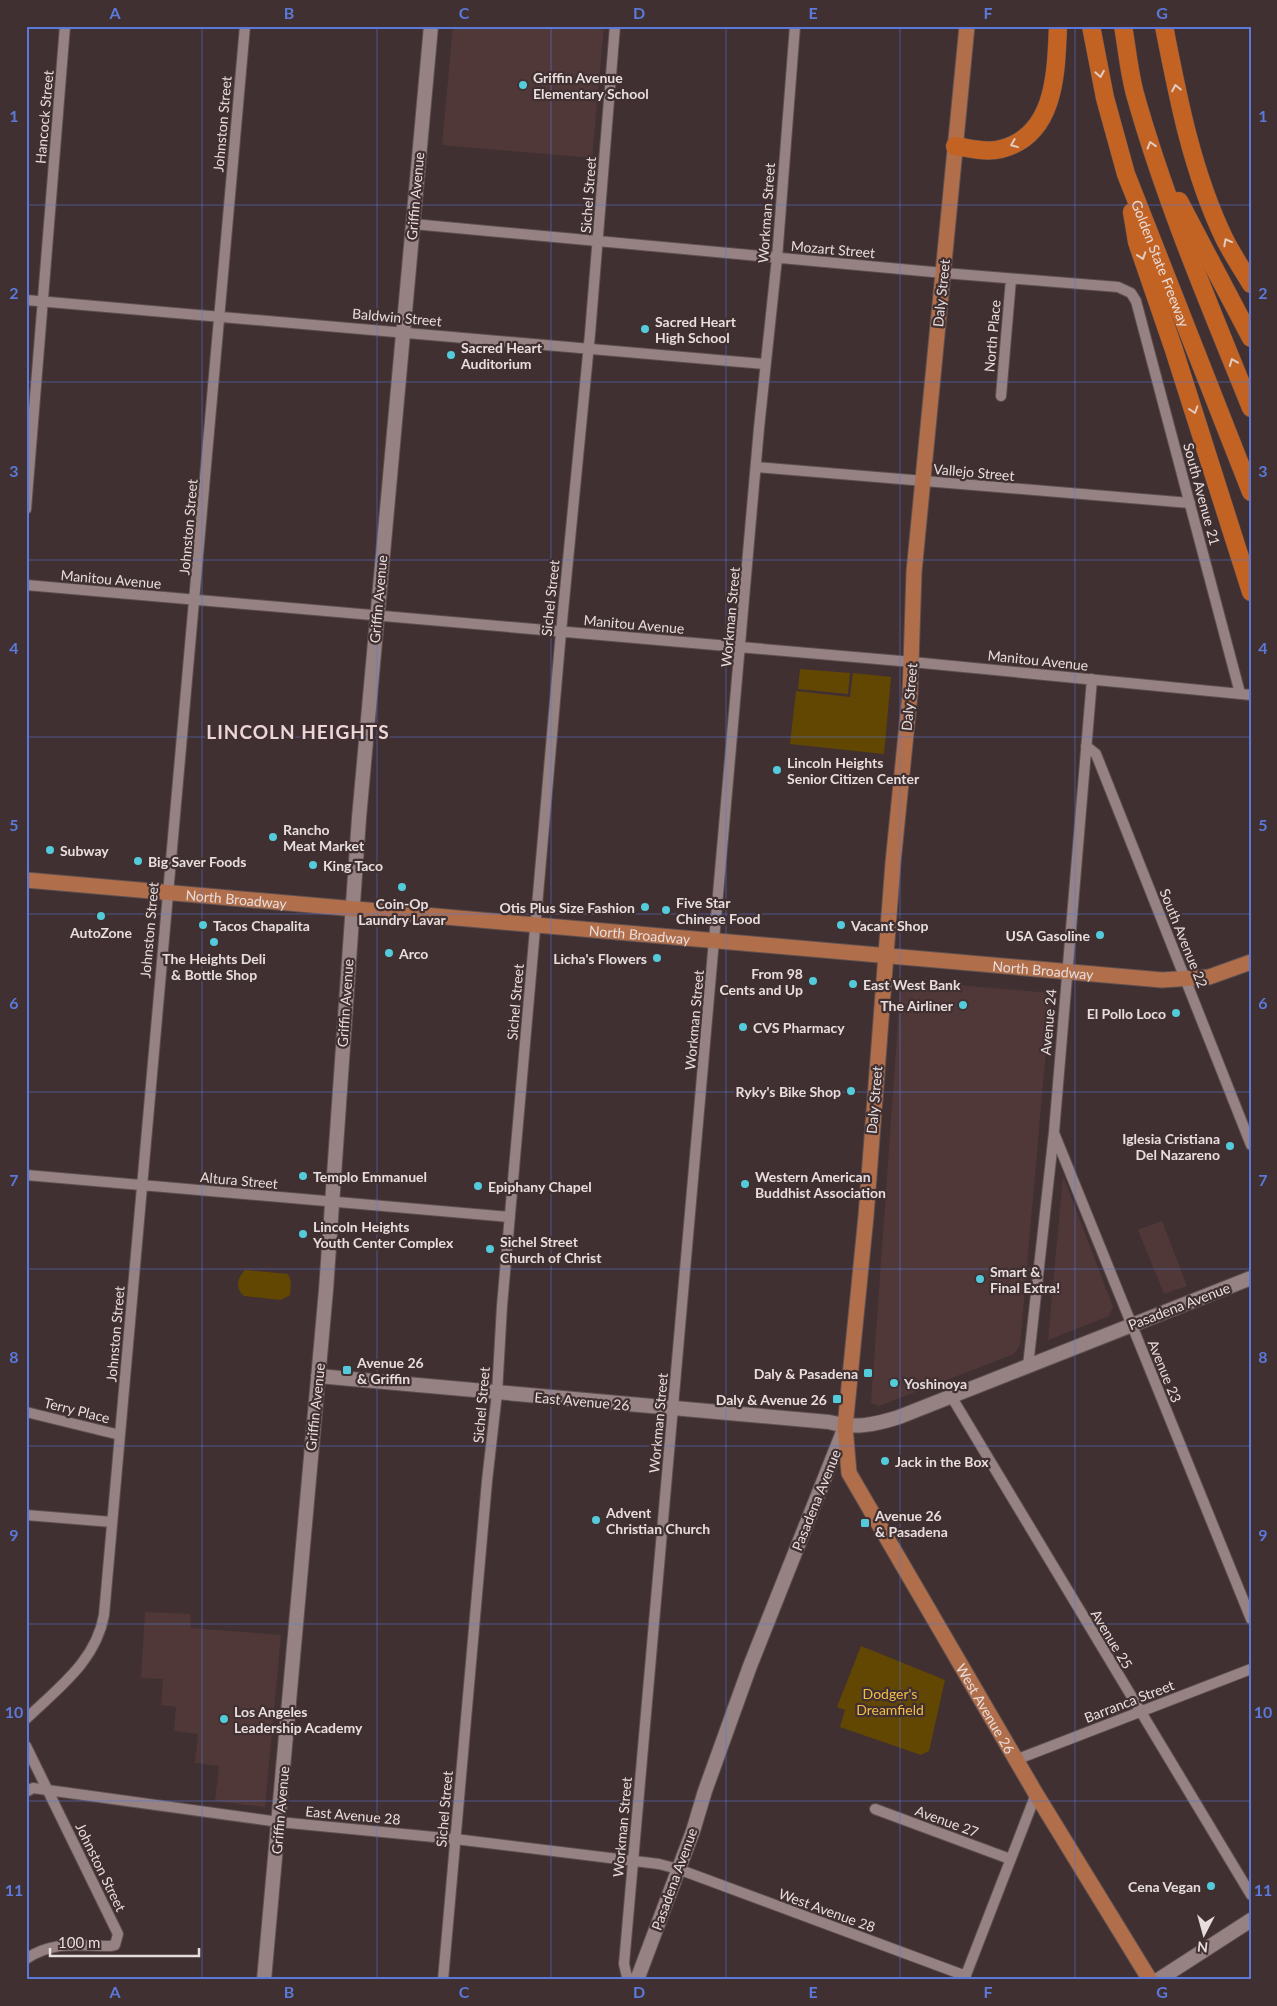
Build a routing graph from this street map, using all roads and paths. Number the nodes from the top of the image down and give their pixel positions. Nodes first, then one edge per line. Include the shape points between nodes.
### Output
1 (65, 26) edge
2 (245, 26) edge
3 (431, 26) edge
4 (615, 26) edge
5 (795, 26) edge
6 (967, 26) edge
7 (1058, 26) edge
8 (1092, 26) edge
9 (1123, 26) edge
10 (1164, 26) edge
11 (955, 146) junction
12 (1158, 168) junction
13 (1126, 174) junction
14 (413, 224) junction
15 (598, 242) junction
16 (777, 258) junction
17 (944, 274) junction
18 (1011, 279) junction
19 (1251, 284) edge
20 (1131, 293) joint
21 (26, 300) edge
22 (44, 302) junction
23 (220, 316) junction
24 (402, 331) junction
25 (1251, 338) edge
26 (589, 348) junction
27 (765, 364) junction
28 (1001, 396) dead end
29 (1251, 408) edge
30 (756, 467) junction
31 (922, 481) junction
32 (1251, 492) edge
33 (1190, 503) junction
34 (26, 509) edge
35 (26, 585) edge
36 (1251, 592) edge
37 (195, 600) junction
38 (377, 616) junction
39 (561, 632) junction
40 (741, 648) junction
41 (912, 662) junction
42 (1092, 680) junction
43 (1240, 693) junction
44 (1251, 695) edge
45 (1086, 746) junction
46 (26, 880) edge
47 (166, 892) junction
48 (351, 908) junction
49 (535, 924) junction
50 (715, 941) junction
51 (886, 956) junction
52 (1251, 962) edge
53 (1066, 971) junction
54 (1186, 980) junction
55 (1054, 1132) junction
56 (1251, 1145) edge
57 (26, 1175) edge
58 (141, 1185) junction
59 (333, 1202) junction
60 (510, 1217) junction
61 (1251, 1278) edge
62 (1132, 1324) junction
63 (1028, 1366) junction
64 (318, 1376) junction
65 (497, 1393) junction
66 (951, 1396) junction
67 (673, 1409) junction
68 (26, 1412) edge
69 (845, 1427) junction
70 (120, 1435) junction
71 (26, 1515) edge
72 (112, 1522) junction
73 (1251, 1619) edge
74 (1251, 1669) edge
75 (1139, 1711) junction
76 (26, 1719) edge
77 (26, 1746) edge
78 (1018, 1759) junction
79 (48, 1790) junction
80 (26, 1792) edge
81 (1036, 1794) junction
82 (875, 1809) dead end
83 (279, 1822) junction
84 (455, 1839) junction
85 (1010, 1859) junction
86 (633, 1860) junction
87 (678, 1869) junction
88 (1251, 1895) edge
89 (1251, 1920) edge
90 (26, 1959) edge
91 (965, 1978) edge
92 (264, 1980) edge
93 (443, 1980) edge
94 (636, 1980) edge
95 (1150, 1980) edge
96 (1158, 1980) edge

1 - 22 street, Hancock Street
2 - 23 street, Johnston Street
3 - 14 main road, Griffin Avenue
4 - 15 street, Sichel Street
5 - 16 street, Workman Street
6 - 11 main road, Daly Street
7 -> 11 highway via 1054,81 1047,110 1037,126 1023,140 1001,149
8 -> 13 highway, Golden State Freeway via 1105,98
12 -> 9 highway via 1135,92
19 -> 10 highway via 1224,238 1202,184 1179,104
11 - 17 main road, Daly Street
12 - 25 highway via 1178,199
29 -> 12 highway via 1183,240
13 - 32 highway, Golden State Freeway
13 -> 36 highway via 1137,242
14 - 15 street, Mozart Street
14 - 24 main road, Griffin Avenue
15 - 16 street, Mozart Street
15 - 26 street, Sichel Street
16 - 17 street, Mozart Street
16 - 27 street, Workman Street
17 - 18 street, Mozart Street
17 - 31 main road, Daly Street
18 - 20 street, Mozart Street via 1118,287
18 - 28 street, North Place
20 - 33 street, South Avenue 21 via 1136,301
21 - 22 street, Baldwin Street
22 - 23 street, Baldwin Street
22 - 34 street, Hancock Street
23 - 24 street, Baldwin Street
23 - 37 street, Johnston Street
24 - 26 street, Baldwin Street
24 - 38 main road, Griffin Avenue
26 - 27 street, Baldwin Street
26 - 39 street, Sichel Street
27 - 30 street, Workman Street
30 - 31 street, Vallejo Street
30 - 40 street, Workman Street
31 - 33 street, Vallejo Street
31 - 41 main road, Daly Street via 914,572
33 - 43 street, South Avenue 21
35 - 37 street, Manitou Avenue
37 - 38 street, Manitou Avenue
37 - 47 street, Johnston Street
38 - 39 street, Manitou Avenue
38 - 48 main road, Griffin Avenue
39 - 40 street, Manitou Avenue
39 - 49 street, Sichel Street
40 - 41 street, Manitou Avenue
40 - 50 street, Workman Street
41 - 42 street, Manitou Avenue
41 - 51 main road, Daly Street
42 - 43 street, Manitou Avenue
42 - 45 street, Avenue 24
43 - 44 street
45 - 53 street, Avenue 24
45 - 54 street, South Avenue 22 via 1096,754
46 - 47 main road, North Broadway
47 - 48 main road, North Broadway
47 - 58 street, Johnston Street
48 - 49 main road, North Broadway
48 - 59 main road, Griffin Avenue
49 - 50 main road, North Broadway
49 - 60 street, Sichel Street
50 - 51 main road, North Broadway
50 - 67 street, Workman Street
51 - 53 main road, North Broadway
51 - 69 main road, Daly Street via 866,1216
52 - 54 main road, North Broadway via 1209,977
53 - 54 main road, North Broadway
53 - 55 street, Avenue 24
54 - 56 street, South Avenue 22
55 - 62 street, Avenue 23
55 - 63 street, Avenue 24
57 - 58 street, Altura Street
58 - 59 street, Altura Street
58 - 70 street, Johnston Street
59 - 60 street, Altura Street
59 - 64 main road, Griffin Avenue
60 - 65 street, Sichel Street
61 - 62 main road, Pasadena Avenue
62 - 63 main road, Pasadena Avenue
62 - 73 street, Avenue 23
63 - 66 main road, Pasadena Avenue
64 - 65 main road, East Avenue 26
64 - 83 main road, Griffin Avenue
65 - 67 main road, East Avenue 26
65 - 84 street, Sichel Street
66 - 69 main road, Pasadena Avenue via 878,1423
66 - 75 street, Avenue 25
67 - 69 main road, East Avenue 26 via 829,1422
67 - 86 street, Workman Street
68 - 70 street, Terry Place
69 - 78 main road, West Avenue 26 via 849,1473
69 - 87 main road, Pasadena Avenue via 750,1666
70 - 72 street, Johnston Street
71 - 72 street
72 - 76 street, Johnston Street via 104,1615 95,1645 77,1670
74 - 75 street, Barranca Street
75 - 78 street, Barranca Street
75 - 88 street, Avenue 25
77 - 79 street, Johnston Street
78 - 81 main road, West Avenue 26
79 - 80 street, East Avenue 28 via 33,1788
79 - 83 street, East Avenue 28
79 - 90 street, Johnston Street via 116,1928 118,1940 110,1946 58,1944
81 - 85 street
81 - 95 main road, West Avenue 26
82 - 85 street, Avenue 27
83 - 84 street, East Avenue 28
83 - 92 main road, Griffin Avenue
84 - 86 street, East Avenue 28
84 - 93 street, Sichel Street
85 - 91 street
86 - 87 street, East Avenue 28
86 - 94 street, Workman Street via 624,1964 627,1977
87 - 91 street, West Avenue 28
87 - 94 main road, Pasadena Avenue
89 - 96 main road

